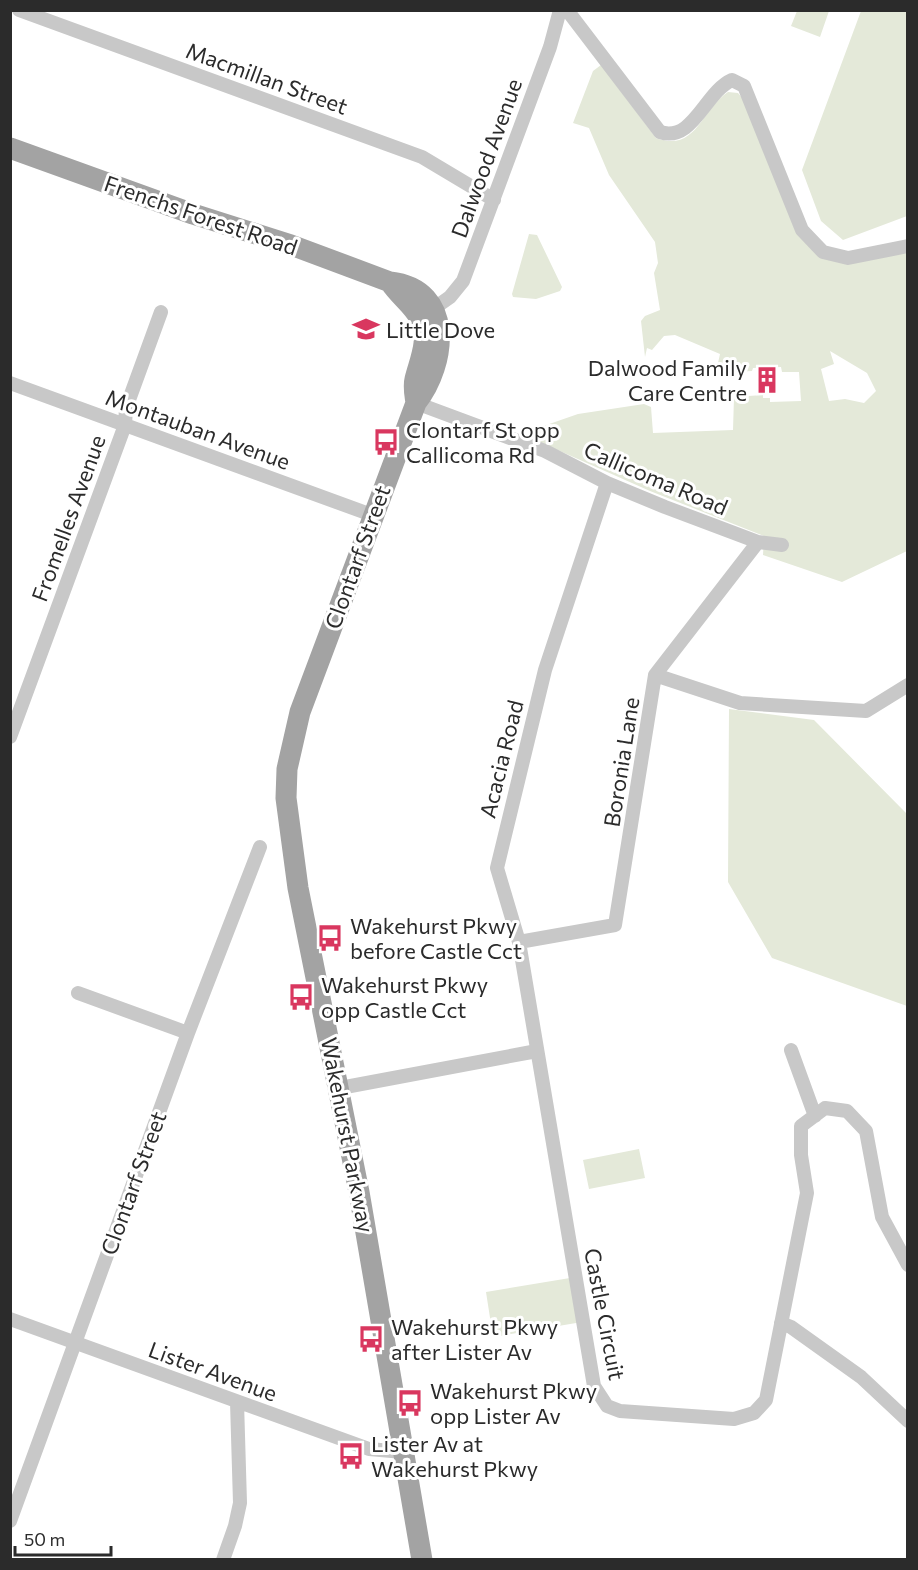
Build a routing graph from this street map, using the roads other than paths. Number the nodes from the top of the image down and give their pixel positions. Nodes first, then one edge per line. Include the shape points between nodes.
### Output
1 (19, 10) edge
2 (560, 10) edge
3 (567, 10) edge
4 (10, 148) edge
5 (494, 200) junction
6 (908, 246) edge
7 (161, 312) dead end
8 (427, 313) junction
9 (10, 383) edge
10 (416, 403) junction
11 (125, 424) junction
12 (607, 483) junction
13 (372, 515) junction
14 (758, 542) junction
15 (782, 545) dead end
16 (655, 675) junction
17 (908, 685) edge
18 (300, 712) joint
19 (10, 736) edge
20 (260, 847) dead end
21 (519, 942) junction
22 (78, 993) dead end
23 (188, 1033) junction
24 (791, 1050) dead end
25 (537, 1051) junction
26 (340, 1088) junction
27 (814, 1116) junction
28 (908, 1265) edge
29 (10, 1319) edge
30 (781, 1323) junction
31 (76, 1343) junction
32 (237, 1402) junction
33 (908, 1421) edge
34 (403, 1452) junction
35 (10, 1521) edge
36 (223, 1560) edge
37 (422, 1560) edge

1 - 5 street, Macmillan Street via 422,157
2 - 5 street, Dalwood Avenue
3 - 6 street via 660,132 671,136 682,132 720,85 732,80 744,86 802,230 824,252 848,258
4 - 8 main road, Frenchs Forest Road via 390,282 406,284 420,292
5 - 8 street, Dalwood Avenue via 463,281 450,297
7 - 11 street, Fromelles Avenue via 126,408
8 - 10 main road, Clontarf Street via 440,333 438,352 428,388
9 - 11 street, Montauban Avenue
10 - 12 street, Callicoma Road via 544,451
10 - 13 main road, Clontarf Street
11 - 13 street, Montauban Avenue
11 - 19 street, Fromelles Avenue
12 - 14 street, Callicoma Road
12 - 21 street, Acacia Road via 546,670 497,868
13 - 18 main road, Clontarf Street
14 - 15 street, Callicoma Road
14 - 16 street, Boronia Lane
16 - 17 street via 740,703 866,711
16 - 21 street, Boronia Lane via 615,925
18 - 26 main road, Wakehurst Parkway via 287,769 289,824 298,888
20 - 23 street, Clontarf Street
21 - 25 street, Acacia Road
22 - 23 street
23 - 31 street, Clontarf Street
24 - 27 street
25 - 26 street
25 - 30 street, Castle Circuit via 594,1386 608,1406 620,1411 734,1419 754,1413 766,1400
26 - 34 main road, Wakehurst Parkway
27 - 28 street via 825,1108 848,1111 866,1131 882,1217
27 - 30 street, Castle Circuit via 801,1126 807,1193
29 - 31 street, Lister Avenue
30 - 33 street via 861,1377
31 - 32 street, Lister Avenue
31 - 35 street, Clontarf Street
32 - 34 street, Lister Avenue via 369,1449
32 - 36 street via 240,1503
34 - 37 main road, Wakehurst Parkway

